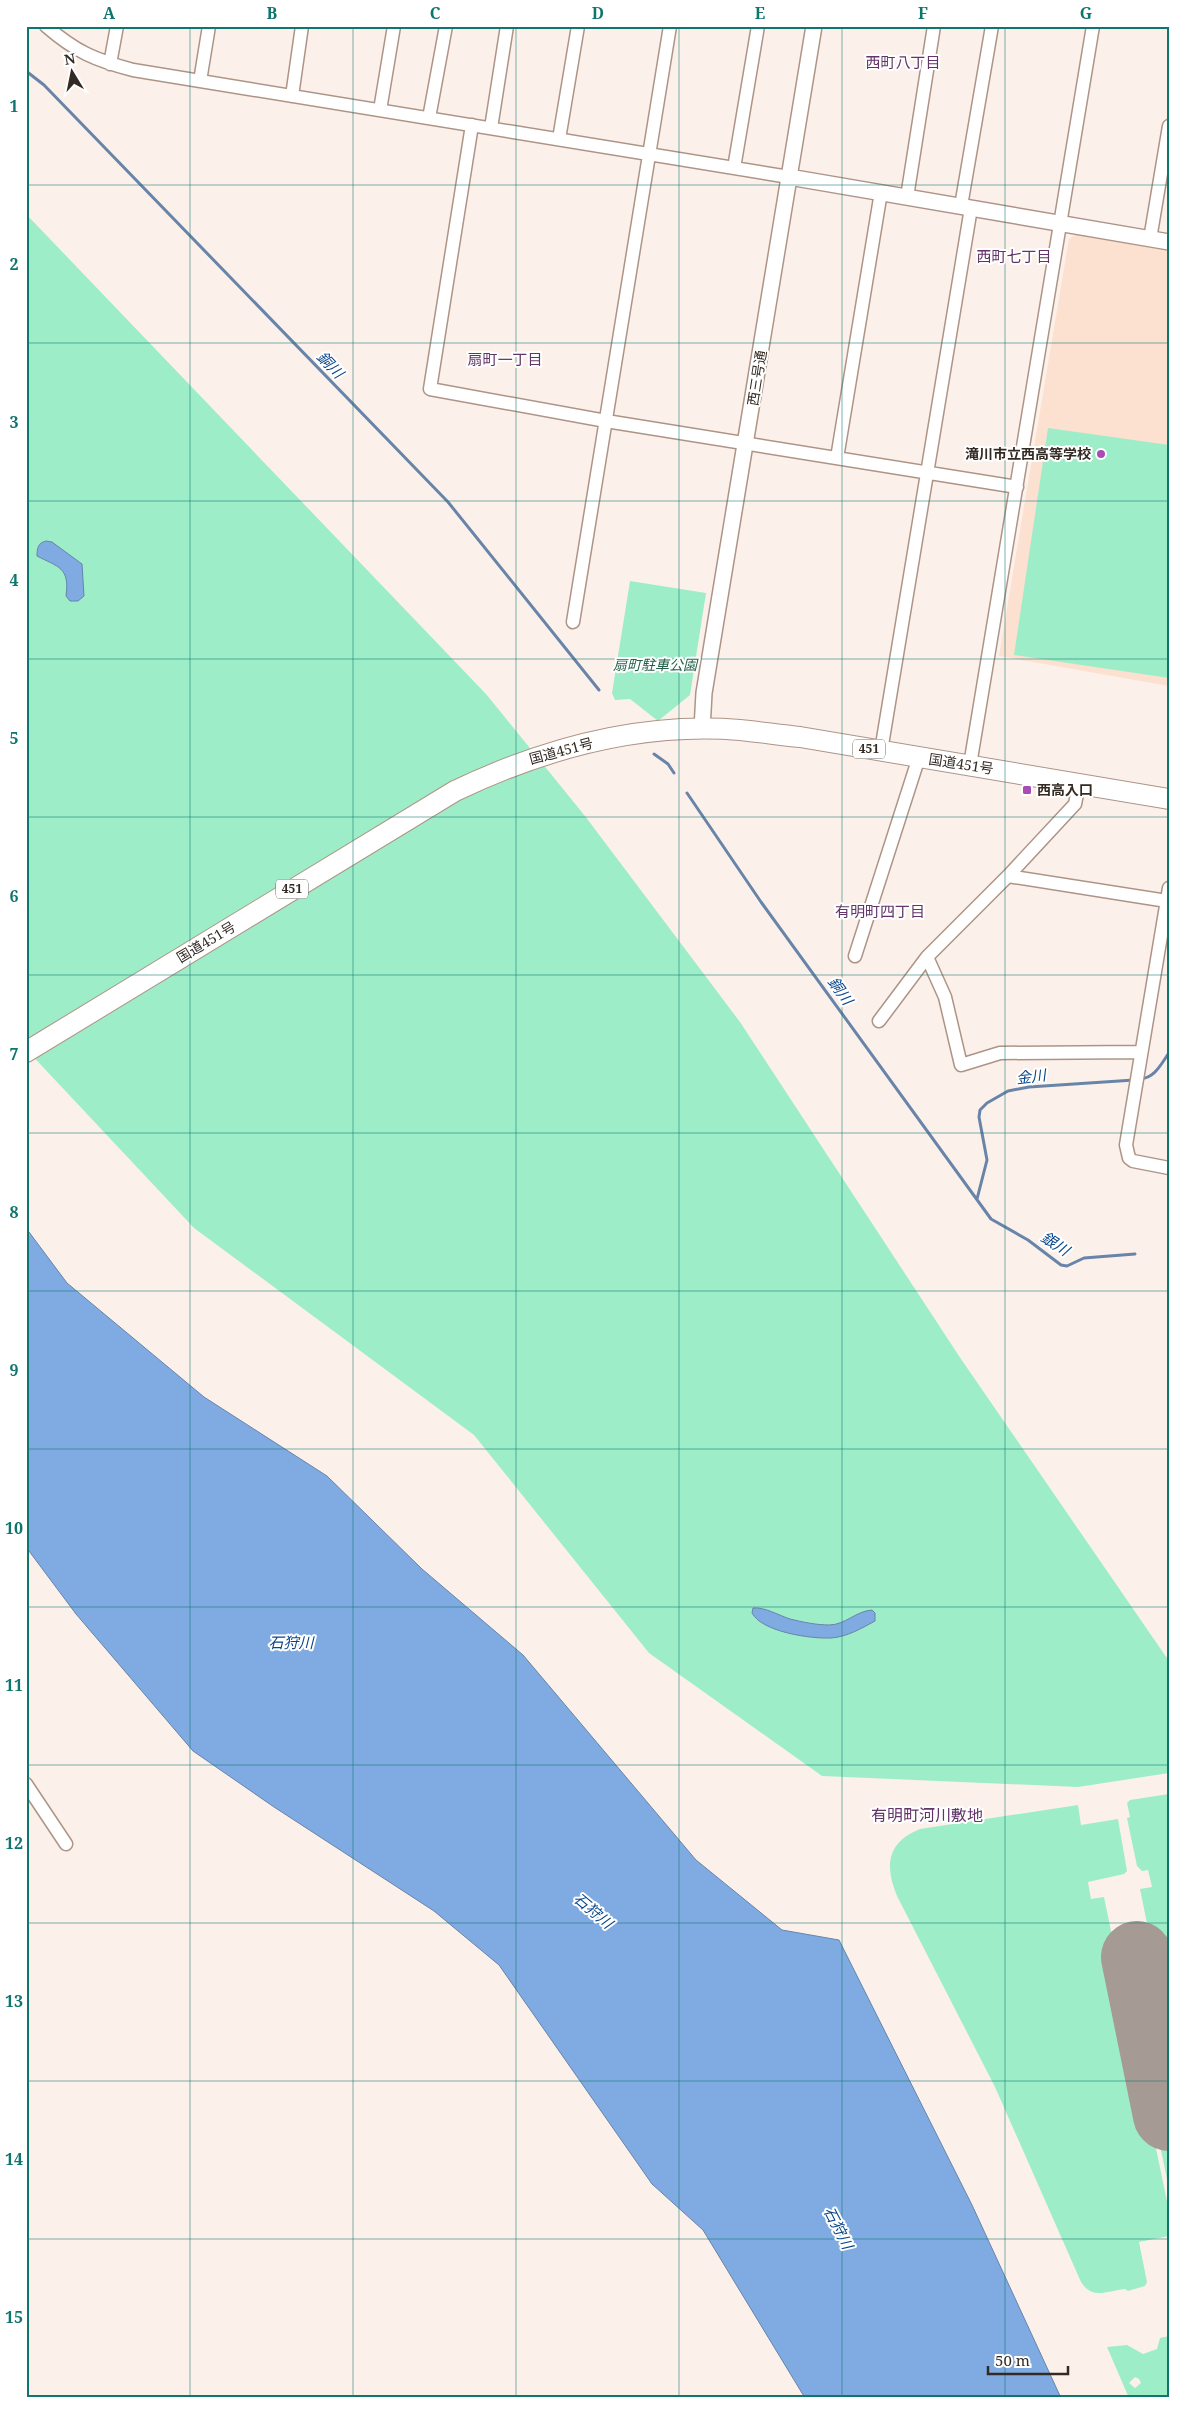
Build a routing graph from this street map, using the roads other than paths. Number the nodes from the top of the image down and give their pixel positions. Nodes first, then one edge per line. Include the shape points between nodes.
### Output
1 (46, 26) edge
2 (117, 26) edge
3 (209, 26) edge
4 (302, 26) edge
5 (394, 26) edge
6 (446, 26) edge
7 (506, 26) edge
8 (578, 26) edge
9 (670, 26) edge
10 (758, 26) edge
11 (814, 26) edge
12 (934, 26) edge
13 (992, 26) edge
14 (1093, 26) edge
15 (110, 64) junction
16 (200, 80) junction
17 (292, 96) junction
18 (380, 110) junction
19 (429, 118) junction
20 (472, 126) junction
21 (1169, 126) edge
22 (491, 128) junction
23 (559, 140) junction
24 (651, 154) junction
25 (734, 168) junction
26 (789, 177) junction
27 (881, 192) junction
28 (906, 197) junction
29 (966, 207) junction
30 (1060, 223) junction
31 (1150, 239) junction
32 (1169, 242) edge
33 (606, 421) junction
34 (746, 443) junction
35 (837, 458) junction
36 (928, 473) junction
37 (1017, 487) junction
38 (573, 622) dead end
39 (702, 730) junction
40 (881, 751) junction
41 (919, 757) junction
42 (970, 765) junction
43 (1079, 784) junction
44 (1169, 799) edge
45 (1008, 876) junction
46 (1169, 888) edge
47 (1167, 901) junction
48 (855, 956) dead end
49 (927, 957) junction
50 (879, 1021) dead end
51 (26, 1052) edge
52 (1140, 1052) junction
53 (1169, 1168) edge
54 (26, 1784) edge
55 (66, 1844) dead end

1 - 15 street via 65,43
2 - 15 street
3 - 16 street
4 - 17 street
5 - 18 street
6 - 19 street
7 - 22 street
8 - 23 street
9 - 24 street
10 - 25 street
11 - 26 street, 西三号通
12 - 28 street
13 - 29 street
14 - 30 street
15 - 16 street
16 - 17 street
17 - 18 street
18 - 19 street
19 - 20 street
20 - 22 street
20 - 33 street via 430,390
21 - 31 street
22 - 23 street
23 - 24 street
24 - 25 street
24 - 33 street
25 - 26 street
26 - 27 street
26 - 34 street, 西三号通
27 - 28 street
27 - 35 street
28 - 29 street
29 - 30 street
29 - 36 street
30 - 31 street
30 - 37 street
31 - 32 street
33 - 34 street
33 - 38 street
34 - 35 street
34 - 39 street, 西三号通 via 705,684
35 - 36 street
36 - 37 street
36 - 40 street
37 - 42 street
39 - 40 highway, 国道451号 / 451 via 738,730 800,737
39 - 51 highway, 国道451号 / 451 via 645,732 568,748 530,759 455,791
40 - 41 highway, 国道451号 / 451
41 - 42 highway, 国道451号 / 451
41 - 48 street
42 - 43 highway, 国道451号 / 451
43 - 44 highway, 国道451号 / 451
43 - 45 street via 1075,804
45 - 47 street
45 - 49 street
46 - 47 street
47 - 52 street
49 - 50 street
49 - 52 street via 944,997 961,1065 1000,1053
52 - 53 street via 1126,1152 1134,1162
54 - 55 street

